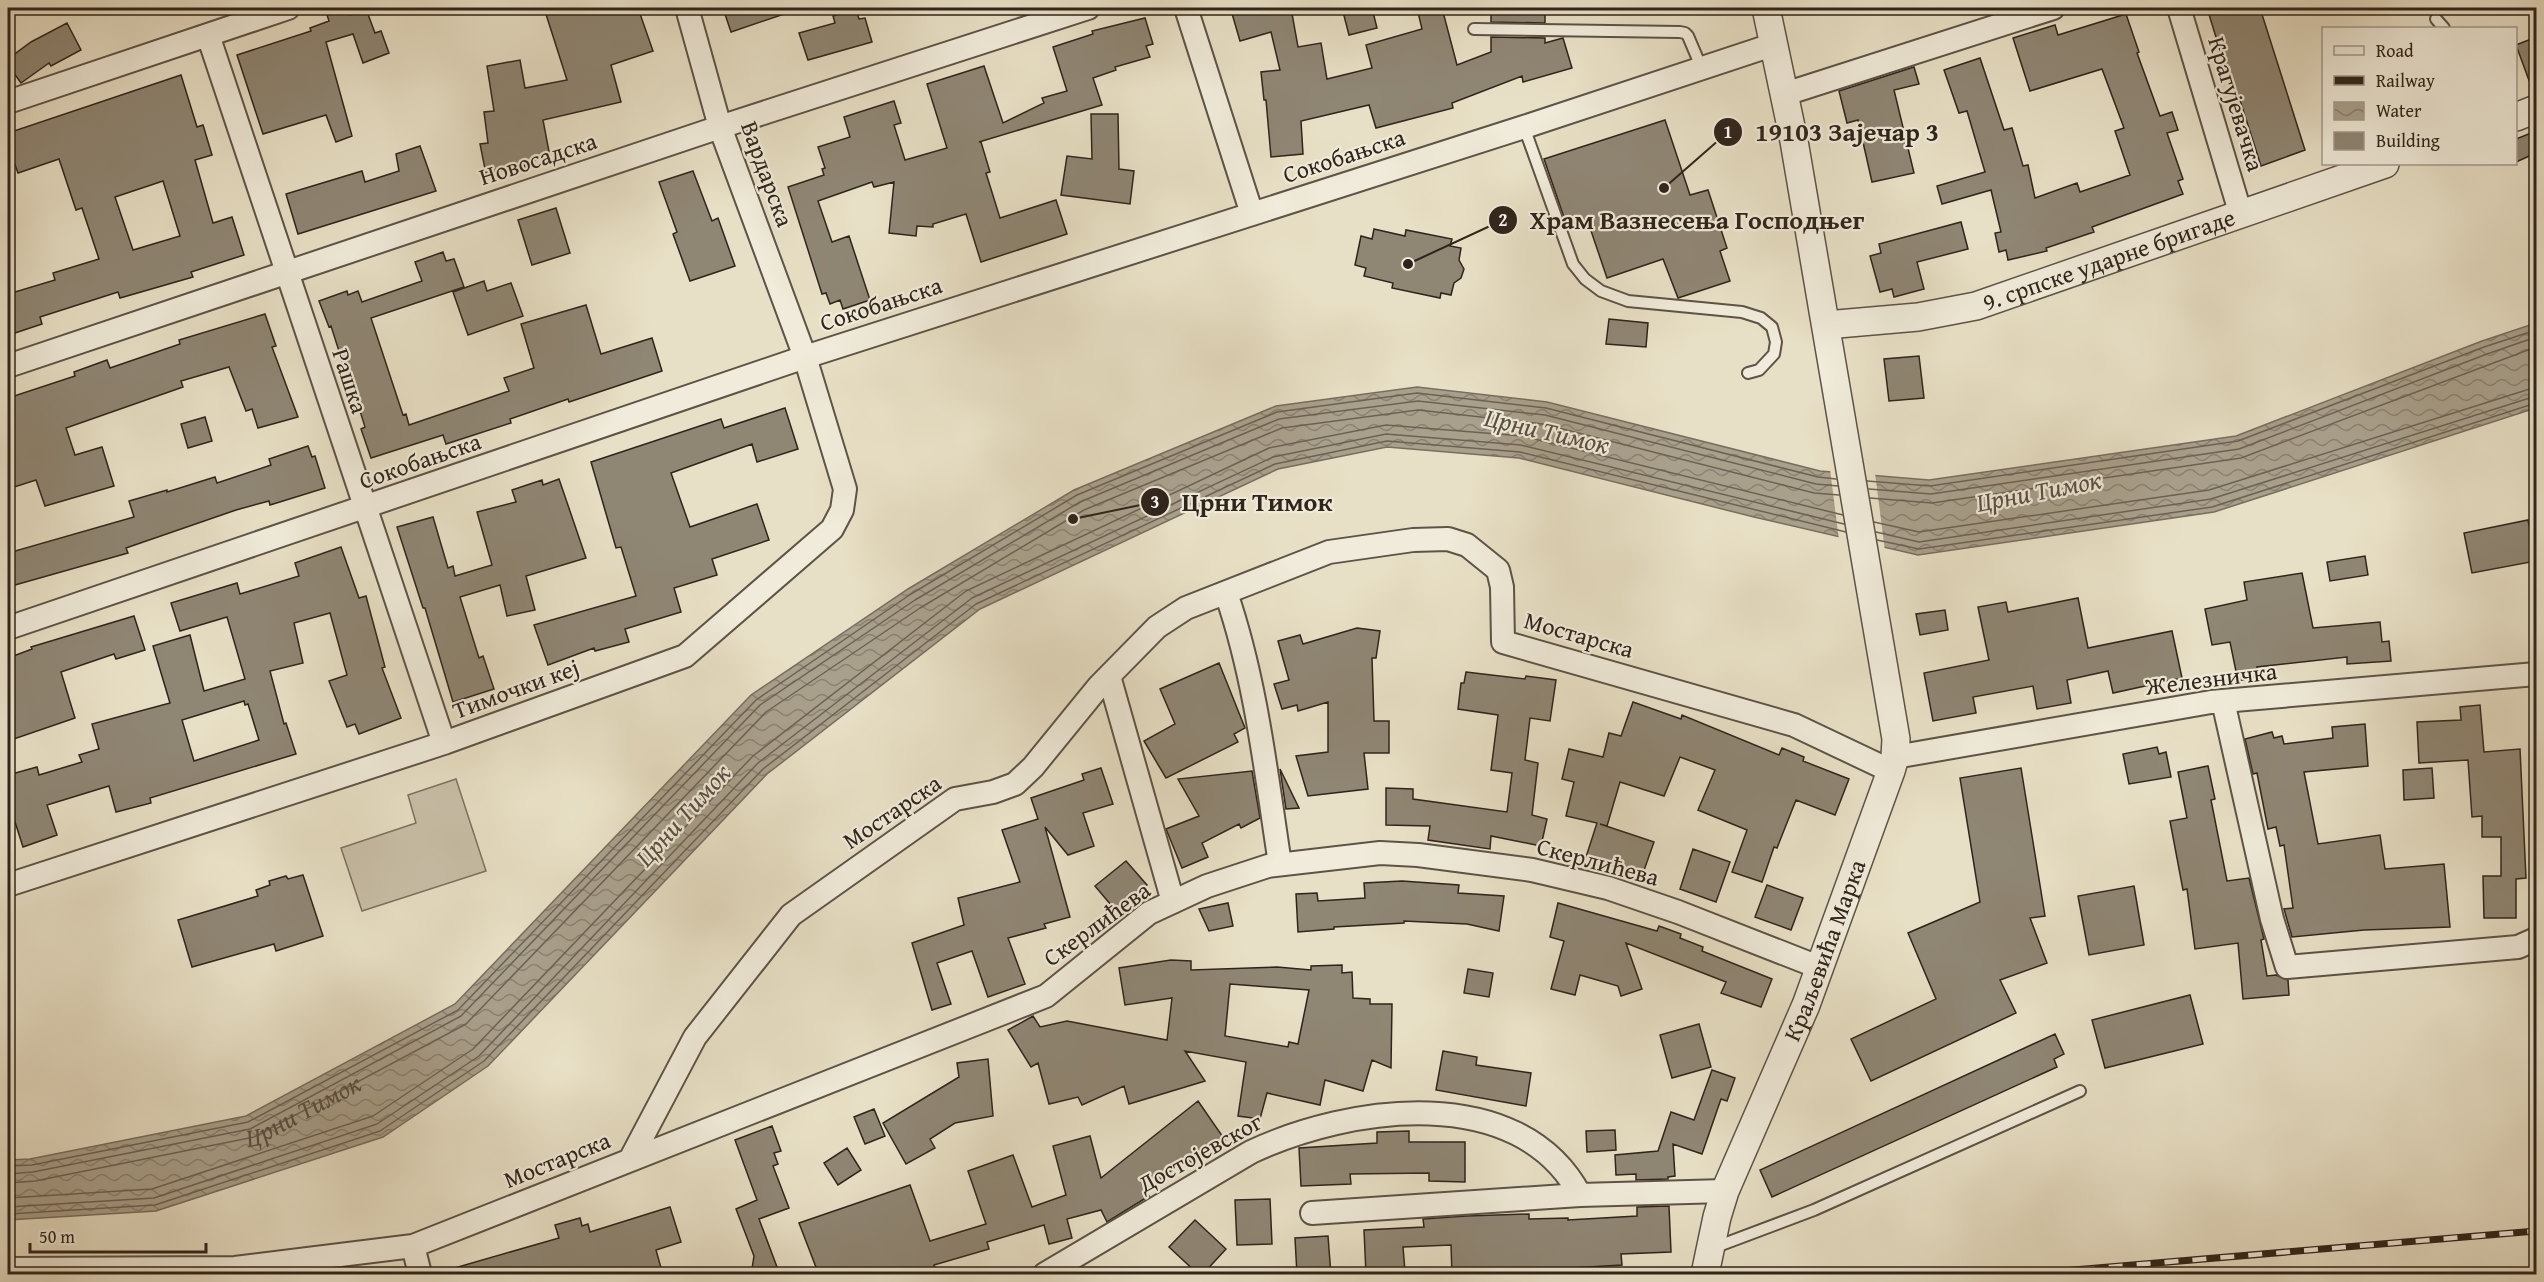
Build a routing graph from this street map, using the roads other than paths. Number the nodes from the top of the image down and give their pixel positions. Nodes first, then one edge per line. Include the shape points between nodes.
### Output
1 (288, 8) edge
2 (687, 8) edge
3 (1088, 8) edge
4 (1186, 8) edge
5 (1766, 8) edge
6 (2053, 8) edge
7 (2179, 8) edge
8 (2436, 19) dead end
9 (2443, 27) edge
10 (1474, 29) dead end
11 (208, 35) junction
12 (1775, 44) junction
13 (1702, 69) junction
14 (1785, 94) junction
15 (8, 102) edge
16 (2536, 109) edge
17 (2517, 117) edge
18 (720, 127) junction
19 (1524, 127) junction
20 (2382, 165) edge
21 (1252, 214) junction
22 (2241, 215) junction
23 (285, 272) junction
24 (1826, 325) junction
25 (805, 357) junction
26 (8, 366) edge
27 (1748, 373) dead end
28 (364, 509) junction
29 (1226, 592) junction
30 (8, 628) edge
31 (2536, 674) edge
32 (1109, 676) junction
33 (2223, 701) junction
34 (444, 743) junction
35 (1893, 764) junction
36 (1280, 864) junction
37 (8, 885) edge
38 (1173, 902) junction
39 (2536, 939) edge
40 (1821, 968) junction
41 (2080, 1091) dead end
42 (630, 1160) junction
43 (1725, 1191) junction
44 (1580, 1195) junction
45 (1312, 1213) dead end
46 (412, 1246) junction
47 (1708, 1262) edge
48 (8, 1269) edge
49 (38, 1272) edge
50 (420, 1275) edge
51 (1045, 1275) edge

1 - 11 street
2 - 18 street, Вардарска
3 - 18 street, Новосадска
4 - 21 street
5 - 12 street, Краљевића Марка
6 - 14 street
7 - 22 street, Крагујевачка
8 - 9 lane
10 - 13 lane via 1680,32 1688,36
11 - 15 street
11 - 23 street, Рашка
12 - 13 street, Сокобањска
12 - 14 street, Краљевића Марка
13 - 19 street, Сокобањска
14 - 24 street, Краљевића Марка
16 - 17 street
18 - 23 street, Новосадска
18 - 25 street, Вардарска
19 - 21 street, Сокобањска
19 - 27 lane via 1573,264 1585,279 1601,291 1628,301 1742,312 1761,318 1772,327 1774,354 1759,370
20 - 22 street, 9. српске ударне бригаде
21 - 25 street, Сокобањска
22 - 24 street, 9. српске ударне бригаде via 1976,306 1918,317
23 - 26 street, Новосадска
23 - 28 street, Рашка
24 - 35 street, Краљевића Марка via 1894,720
25 - 28 street, Сокобањска
25 - 34 street, Тимочки кеј via 845,489 842,510 832,529 685,656
28 - 30 street, Сокобањска
28 - 34 street, Рашка
29 - 32 street, Мостарска via 1186,608 1157,627
29 - 35 street, Мостарска via 1329,552 1448,539 1467,546 1498,570 1503,587 1503,642 1794,725
29 - 36 street via 1238,627 1260,731
31 - 33 street, Железничка
32 - 38 street
32 - 42 street, Мостарска via 1015,784 955,799 791,915 695,1037
33 - 35 street, Железничка
33 - 39 street via 2272,919 2287,967 2518,947
34 - 37 street, Тимочки кеј
35 - 40 street, Краљевића Марка
36 - 38 street, Скерлићева via 1207,886
36 - 40 street, Скерлићева via 1380,854 1532,870 1608,888
38 - 42 street, Скерлићева via 1149,913 1046,996
40 - 43 street, Краљевића Марка
41 - 47 lane
42 - 46 street, Мостарска
43 - 44 street
43 - 47 street, Краљевића Марка
44 - 45 street
44 - 51 street, Достојевског via 1562,1166 1544,1150 1500,1125 1443,1115 1373,1116 1278,1139 1251,1152
46 - 49 street, Мостарска via 235,1268
46 - 50 street
48 - 49 street, Мостарска

